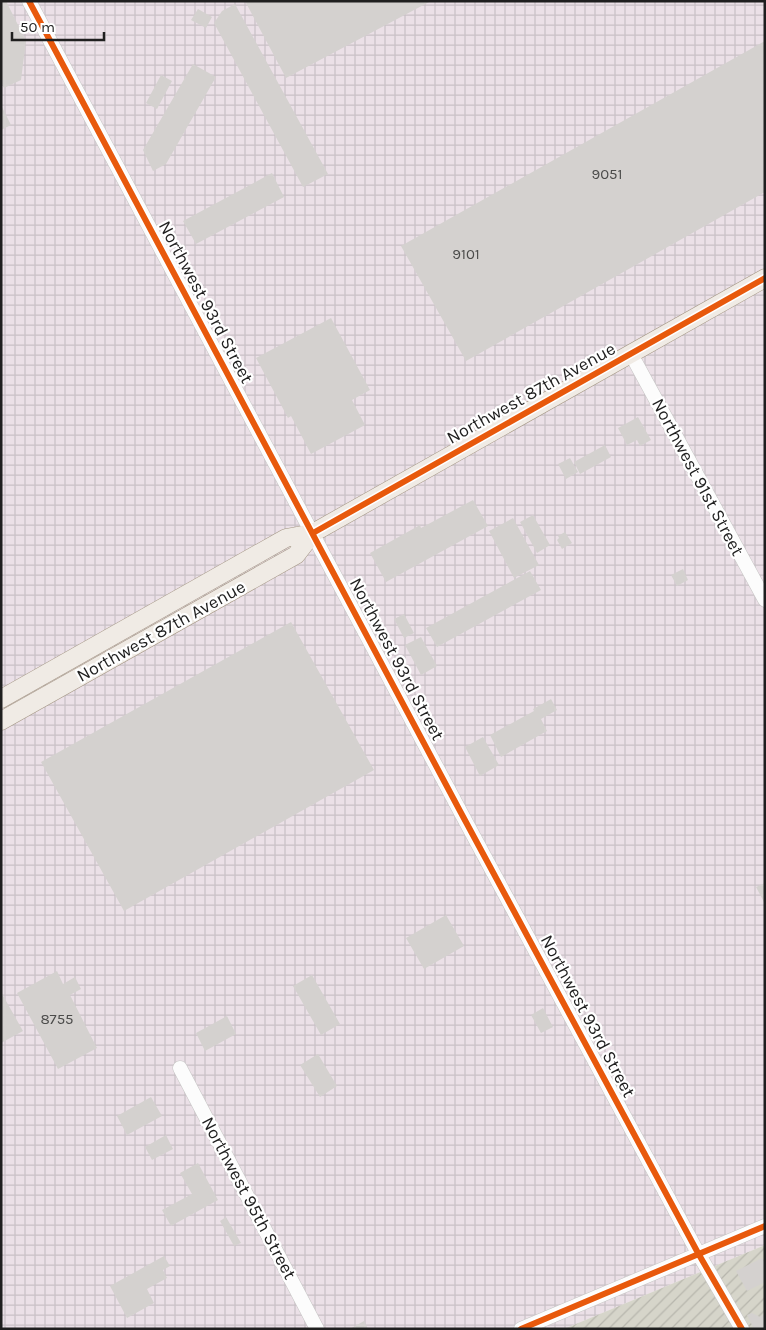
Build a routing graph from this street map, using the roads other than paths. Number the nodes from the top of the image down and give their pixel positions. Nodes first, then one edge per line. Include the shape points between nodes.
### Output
1 (29, 1) edge
2 (765, 278) edge
3 (631, 354) junction
4 (313, 533) junction
5 (765, 600) edge
6 (1, 699) edge
7 (1, 721) edge
8 (180, 1068) dead end
9 (765, 1226) edge
10 (698, 1253) junction
11 (318, 1329) edge
12 (521, 1329) edge
13 (742, 1329) edge

1 - 4 street, Northwest 93rd Street
2 - 3 main road, Northwest 87th Avenue
3 - 4 main road, Northwest 87th Avenue
3 - 5 street, Northwest 91st Street
4 - 6 main road, Northwest 87th Avenue via 286,538
4 - 7 main road, Northwest 87th Avenue via 296,555
4 - 10 street, Northwest 93rd Street
8 - 11 street, Northwest 95th Street
9 - 10 street
10 - 12 street
10 - 13 street, Northwest 93rd Street

